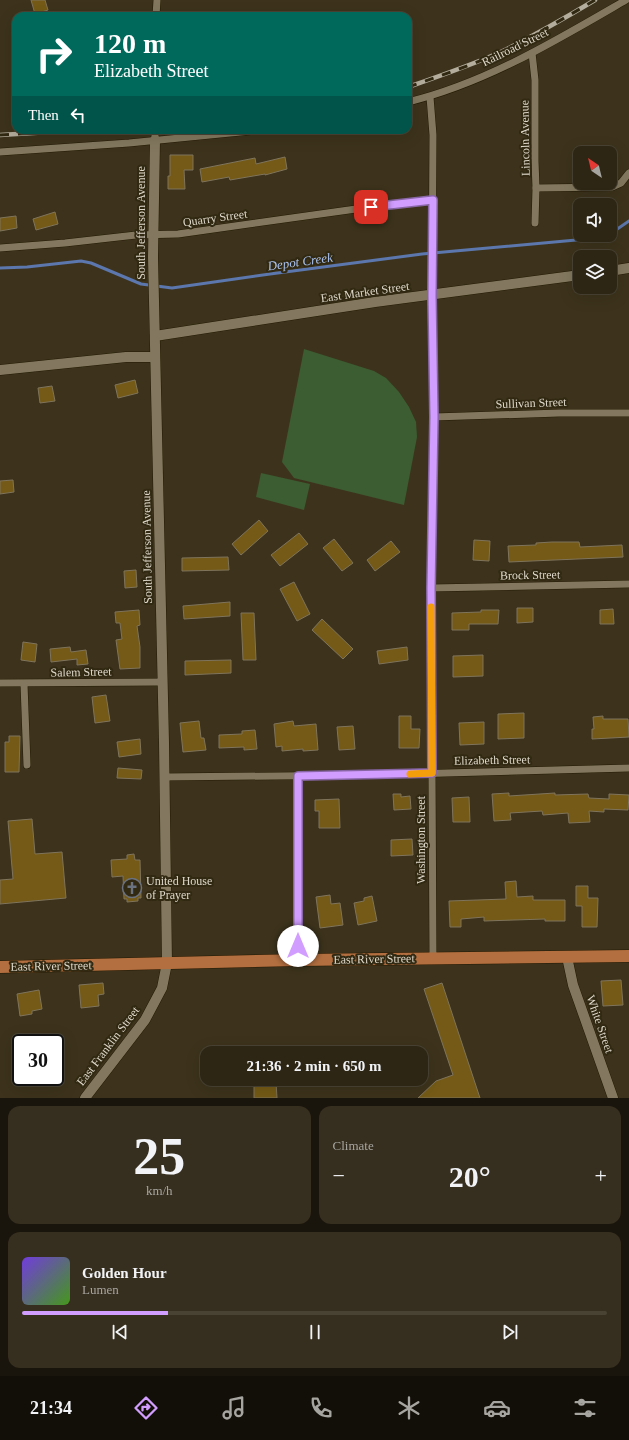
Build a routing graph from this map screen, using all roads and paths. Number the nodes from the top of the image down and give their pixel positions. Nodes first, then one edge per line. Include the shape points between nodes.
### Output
1 (156, 0) edge
2 (626, 0) edge
3 (156, 12) edge
4 (532, 53) junction
5 (430, 97) junction
6 (412, 101) edge
7 (176, 134) edge
8 (155, 135) edge
9 (0, 152) edge
10 (629, 173) edge
11 (536, 188) junction
12 (433, 200) junction
13 (535, 223) dead end
14 (154, 234) junction
15 (0, 248) edge
16 (629, 268) edge
17 (617, 270) edge
18 (573, 276) edge
19 (432, 296) junction
20 (155, 336) junction
21 (155, 357) junction
22 (0, 370) edge
23 (629, 413) edge
24 (434, 417) junction
25 (629, 584) edge
26 (431, 588) junction
27 (163, 682) junction
28 (0, 683) edge
29 (24, 684) junction
30 (27, 765) dead end
31 (629, 768) edge
32 (432, 773) junction
33 (298, 776) junction
34 (164, 777) junction
35 (629, 956) edge
36 (567, 957) junction
37 (433, 959) junction
38 (298, 960) junction
39 (167, 964) junction
40 (0, 967) edge
41 (85, 1098) edge
42 (613, 1098) edge

1 - 3 street
2 - 4 street, Railroad Street
4 - 5 street, Railroad Street
4 - 11 street, Lincoln Avenue via 535,80
5 - 6 street, Railroad Street
5 - 12 street, Washington Street
7 - 8 street
8 - 9 street
8 - 14 street, South Jefferson Avenue
10 - 11 street via 621,183 612,187
11 - 13 street, Lincoln Avenue
12 - 14 street, Quarry Street via 178,234
12 - 19 street, Washington Street
14 - 15 street, Quarry Street
14 - 20 street, South Jefferson Avenue
16 - 17 street
18 - 19 street, East Market Street
19 - 20 street, East Market Street via 376,302
19 - 24 street, Washington Street
20 - 21 street, South Jefferson Avenue
21 - 22 street via 126,357
21 - 27 street, South Jefferson Avenue
23 - 24 street, Sullivan Street
24 - 26 street, Washington Street
25 - 26 street, Brock Street
26 - 32 street, Washington Street
27 - 29 street, Salem Street
27 - 34 street, South Jefferson Avenue
28 - 29 street, Salem Street
29 - 30 street
31 - 32 street, Elizabeth Street
32 - 33 street, Elizabeth Street
32 - 37 street, Washington Street
33 - 34 street, Elizabeth Street
33 - 38 street
34 - 39 street, South Jefferson Avenue
35 - 36 main road, East River Street
36 - 37 main road, East River Street
36 - 42 street, White Street via 573,985
37 - 38 main road, East River Street
38 - 39 main road, East River Street
39 - 40 main road, East River Street
39 - 41 street, East Franklin Street via 162,988 145,1020

